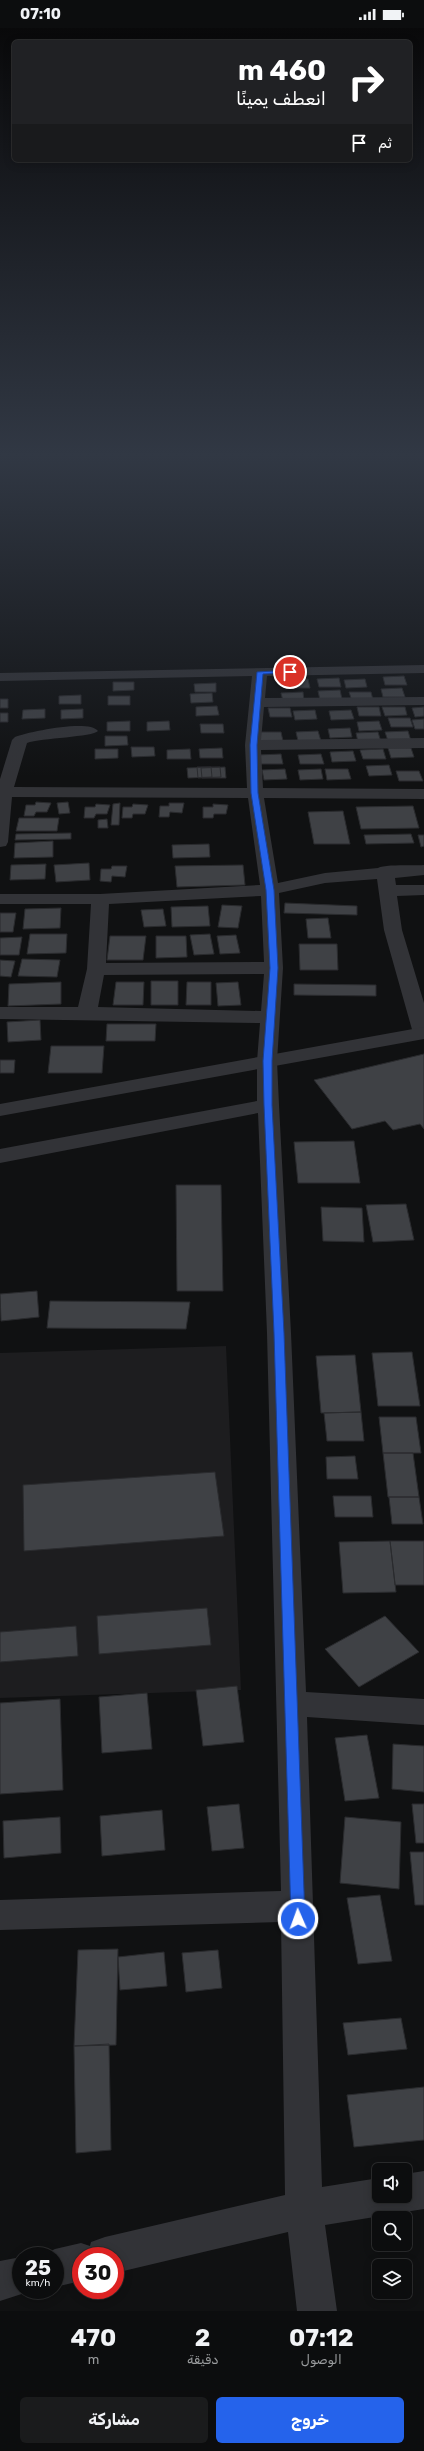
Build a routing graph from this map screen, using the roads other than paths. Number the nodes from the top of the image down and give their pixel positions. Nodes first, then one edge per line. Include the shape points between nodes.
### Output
1 (424, 669) edge
2 (260, 672) junction
3 (0, 678) edge
4 (424, 701) edge
5 (257, 703) junction
6 (90, 731) dead end
7 (424, 743) edge
8 (253, 745) junction
9 (6, 762) edge
10 (254, 793) junction
11 (424, 794) edge
12 (2, 798) edge
13 (0, 842) edge
14 (424, 870) edge
15 (385, 871) junction
16 (270, 890) junction
17 (424, 890) edge
18 (387, 891) junction
19 (0, 899) edge
20 (100, 899) junction
21 (274, 968) junction
22 (96, 969) junction
23 (87, 1012) junction
24 (0, 1013) edge
25 (270, 1016) junction
26 (424, 1033) edge
27 (267, 1061) junction
28 (268, 1105) junction
29 (0, 1110) edge
30 (0, 1156) edge
31 (291, 1703) junction
32 (424, 1712) edge
33 (297, 1906) junction
34 (0, 1915) edge
35 (424, 2190) edge
36 (412, 2192) edge
37 (372, 2198) edge
38 (304, 2209) junction
39 (124, 2252) edge
40 (12, 2278) edge
41 (0, 2281) edge
42 (316, 2311) edge

1 - 2 street
2 - 3 street
2 - 5 street
4 - 5 street
5 - 8 street
6 - 9 street via 38,734 23,738
7 - 8 street
8 - 10 street
9 - 12 street
10 - 11 street
10 - 12 street
10 - 16 street
12 - 13 street
14 - 15 street
15 - 16 street via 325,878
15 - 18 street
16 - 20 street
16 - 21 street
17 - 18 street
18 - 26 street via 393,930
19 - 20 street
20 - 22 street
21 - 22 street
21 - 25 street
22 - 23 street
23 - 24 street
23 - 25 street
25 - 27 street
26 - 27 street
27 - 28 street
27 - 29 street
28 - 30 street
28 - 31 street via 279,1333
31 - 32 street
31 - 33 street
33 - 34 street
33 - 38 street
35 - 36 street
37 - 38 street
38 - 39 street
38 - 42 street
40 - 41 street

